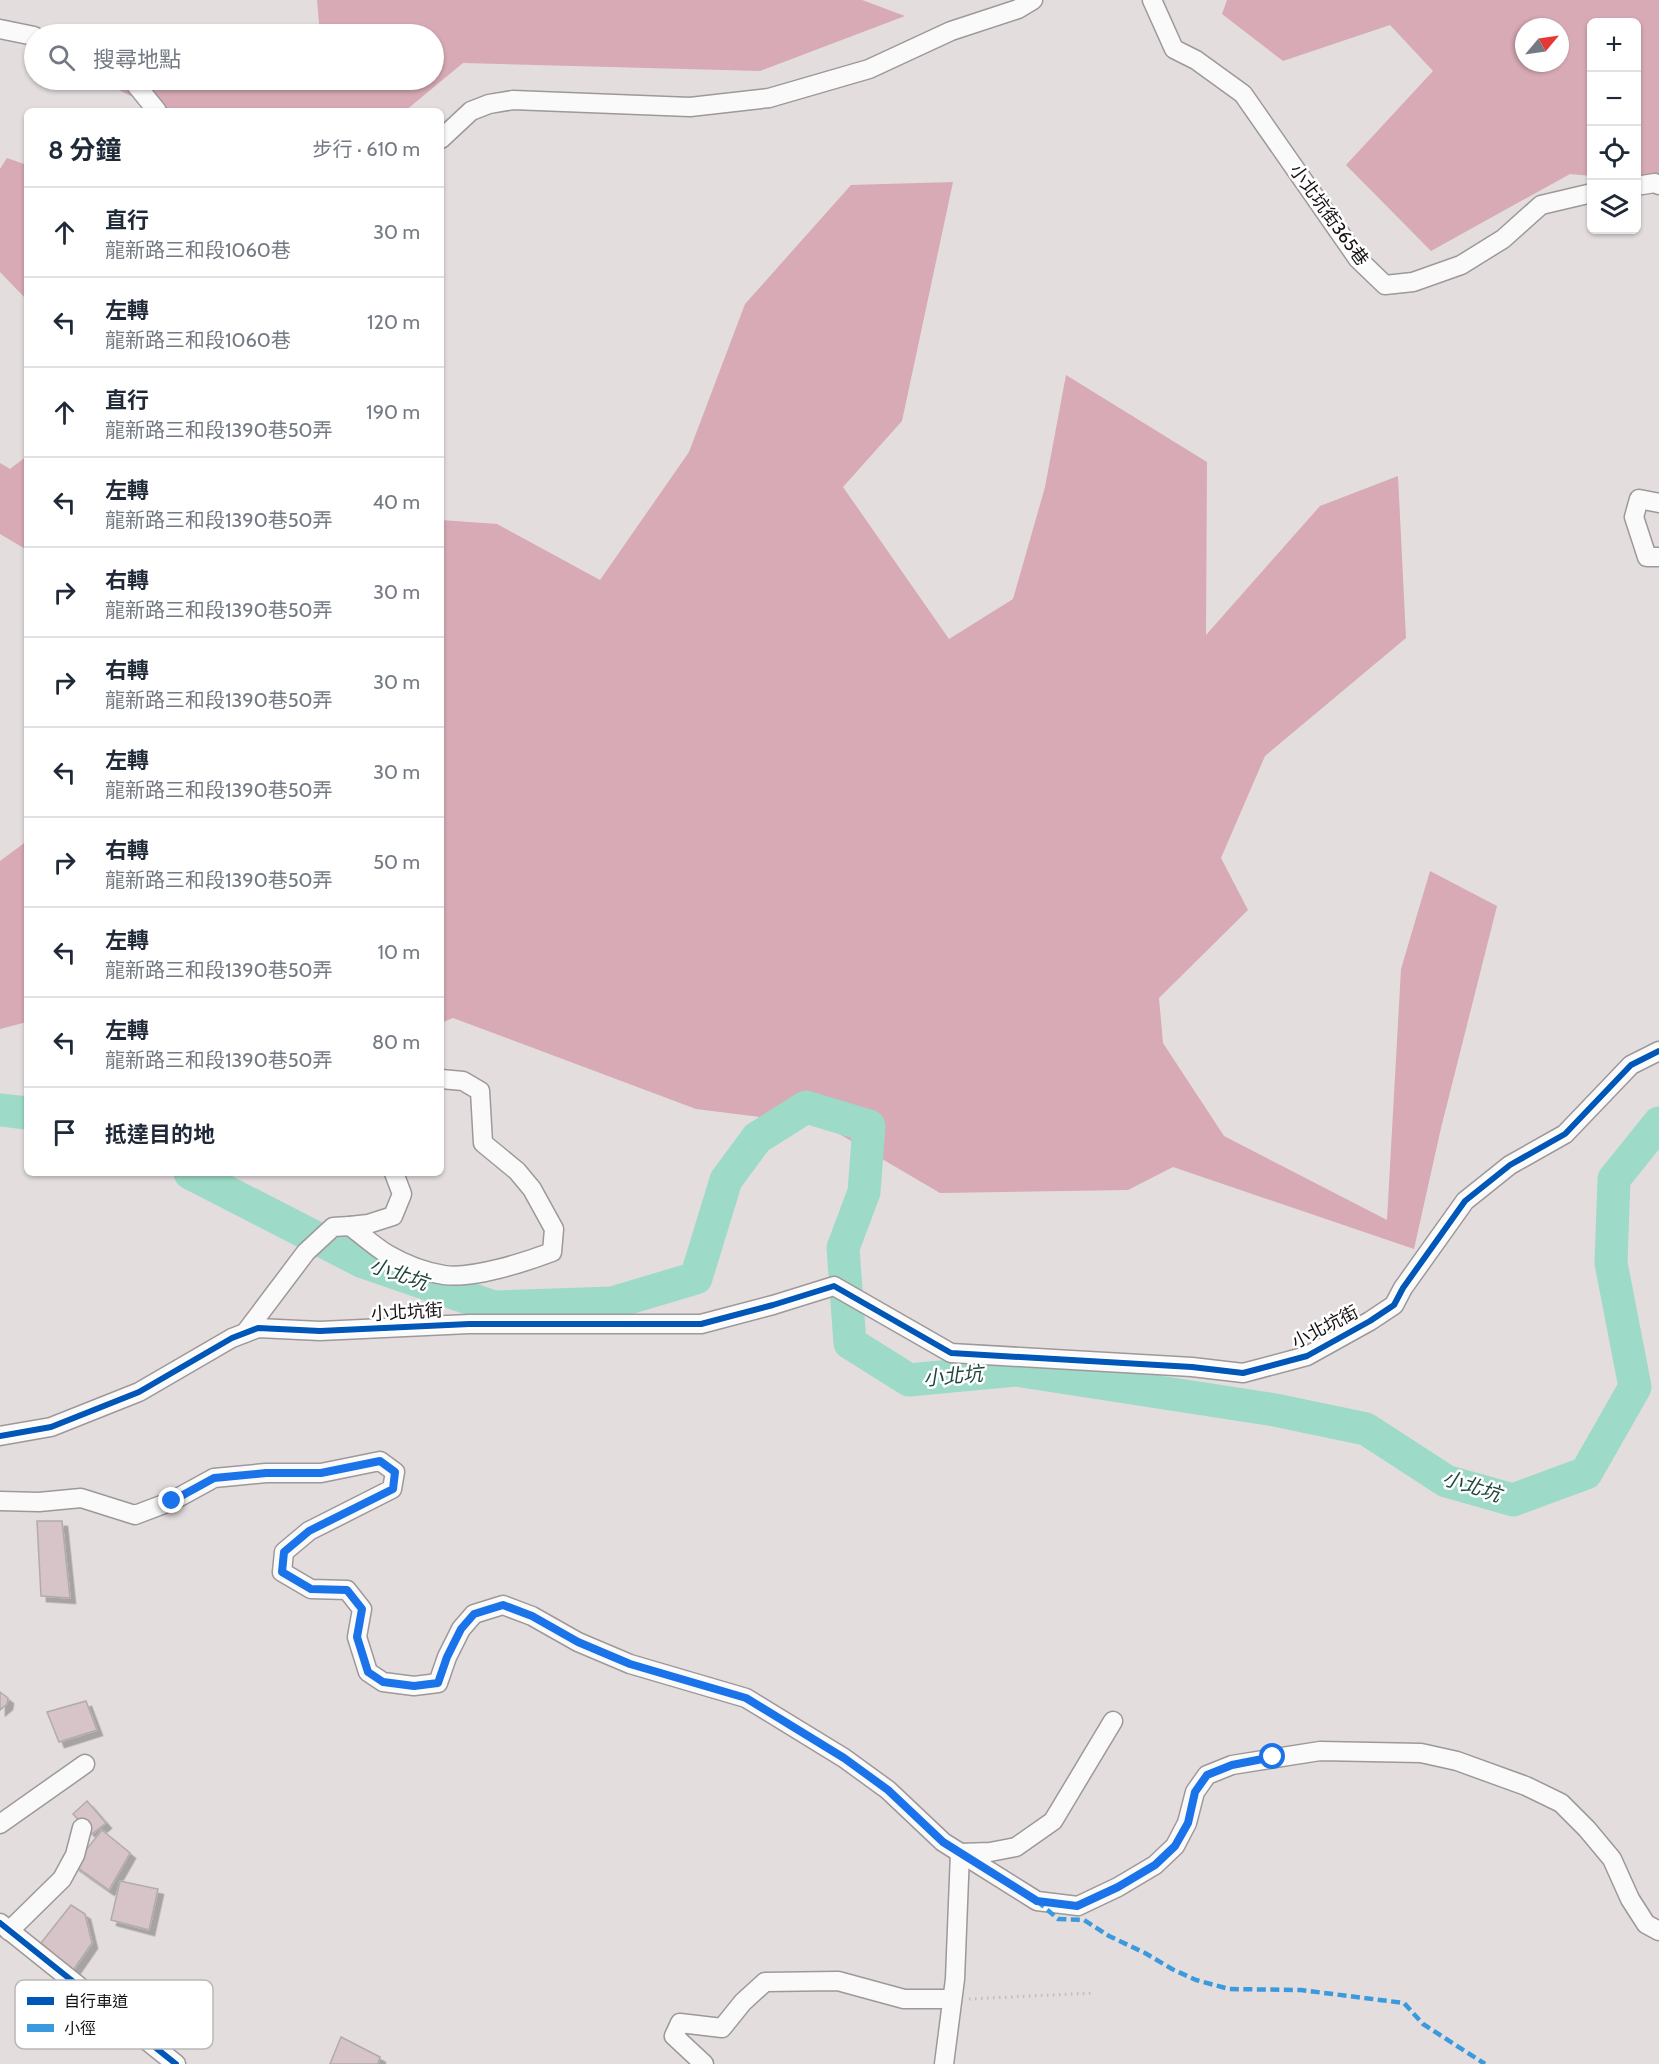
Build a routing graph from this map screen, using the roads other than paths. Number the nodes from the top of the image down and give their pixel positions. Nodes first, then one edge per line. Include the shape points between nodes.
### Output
1 (1033, 0) edge
2 (1152, 0) edge
3 (0, 29) edge
4 (24, 34) edge
5 (140, 90) edge
6 (155, 108) edge
7 (444, 137) edge
8 (1641, 185) edge
9 (1659, 185) edge
10 (1587, 194) edge
11 (1659, 503) edge
12 (1659, 558) edge
13 (1659, 1052) edge
14 (444, 1079) edge
15 (395, 1176) edge
16 (350, 1226) junction
17 (245, 1333) junction
18 (0, 1436) edge
19 (0, 1501) edge
20 (1113, 1721) dead end
21 (85, 1764) dead end
22 (0, 1824) edge
23 (82, 1828) dead end
24 (960, 1853) junction
25 (5, 1927) edge
26 (1659, 1931) edge
27 (71, 1980) edge
28 (952, 2000) junction
29 (157, 2049) edge
30 (176, 2064) edge
31 (704, 2064) edge
32 (944, 2064) edge

1 - 7 street via 1018,9 951,31 869,69 769,98 690,107 513,100 471,111
2 - 10 street, 小北坑街365巷 via 1174,49 1243,94 1358,259 1385,285 1413,282 1461,265 1503,239 1542,205
3 - 4 street
5 - 6 street
8 - 9 street
11 - 12 street via 1639,499 1634,517 1647,558
13 - 17 street, 小北坑街 via 1630,1065 1565,1134 1510,1165 1465,1201 1394,1305 1307,1356 1244,1373 951,1353 834,1286 701,1324 469,1324 320,1331 258,1328
14 - 16 street via 464,1082 480,1091 483,1143 518,1171 532,1188 554,1229 552,1252 481,1272 446,1275 386,1254
15 - 16 street via 402,1194 393,1216
16 - 17 street via 333,1227 306,1252
17 - 18 street, 小北坑街 via 140,1392 51,1427
19 - 24 street via 81,1498 135,1515 172,1501 214,1478 321,1473 380,1461 395,1472 393,1489 309,1531 284,1552 282,1572 311,1589 347,1590 362,1609 357,1637 368,1672 383,1682 414,1686 438,1683 461,1629 474,1614 503,1605 630,1664 746,1698 844,1758 888,1790
20 - 24 street via 1053,1821 1016,1847
21 - 22 street
23 - 25 street via 75,1855 62,1879
24 - 26 street via 1037,1901 1077,1906 1155,1865 1175,1846 1188,1823 1195,1792 1207,1775 1232,1765 1320,1751 1421,1753 1457,1761 1561,1803 1612,1859 1646,1924
24 - 28 street
25 - 27 street
28 - 31 street via 904,1998 838,1981 765,1982 722,2028 680,2023 674,2037
28 - 32 street
29 - 30 street

